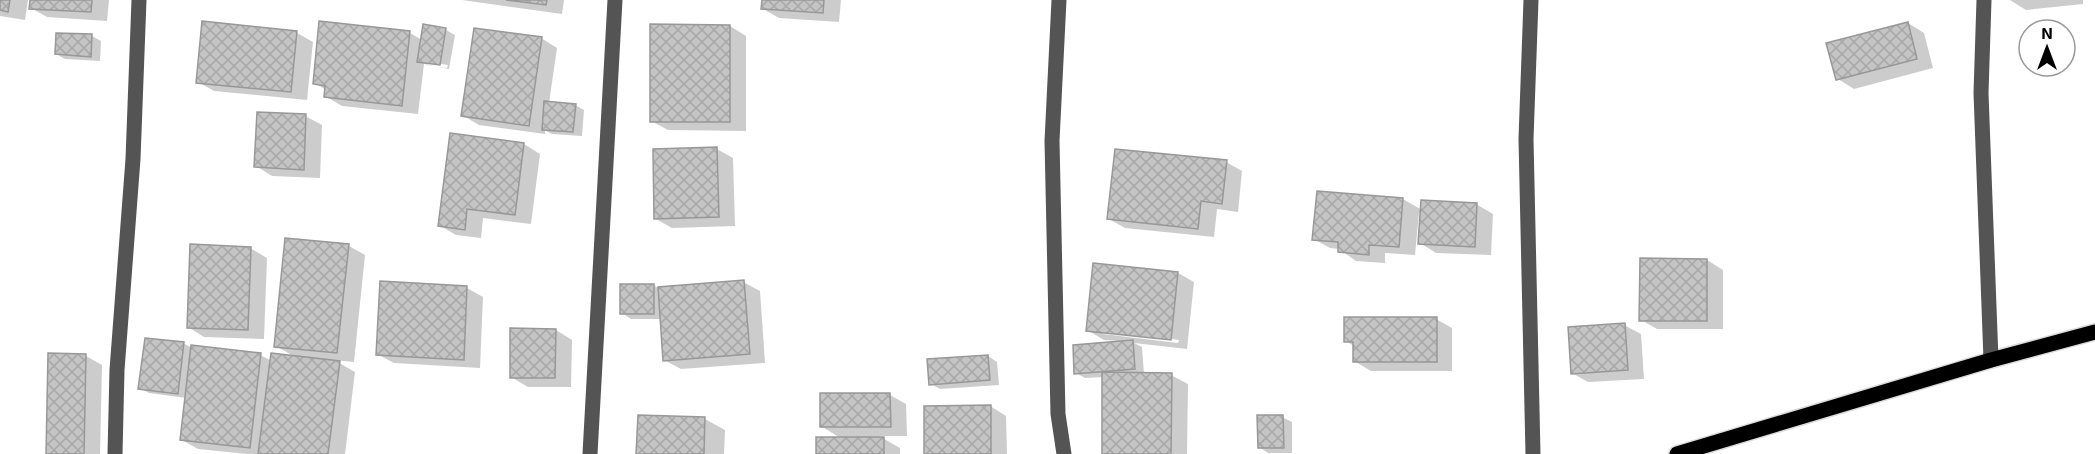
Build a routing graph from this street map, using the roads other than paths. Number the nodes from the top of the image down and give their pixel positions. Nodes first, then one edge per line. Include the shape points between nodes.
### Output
1 (139, 0) edge
2 (615, 0) edge
3 (1059, 0) edge
4 (1531, 0) edge
5 (1984, 0) edge
6 (2095, 332) edge
7 (1991, 360) junction
8 (115, 454) edge
9 (590, 454) edge
10 (1064, 454) edge
11 (1533, 454) edge
12 (1677, 454) edge

1 - 8 street
2 - 9 street
3 - 10 street via 1052,141 1058,414
4 - 11 street via 1526,139
5 - 7 street via 1981,93
6 - 7 main road
7 - 12 main road

